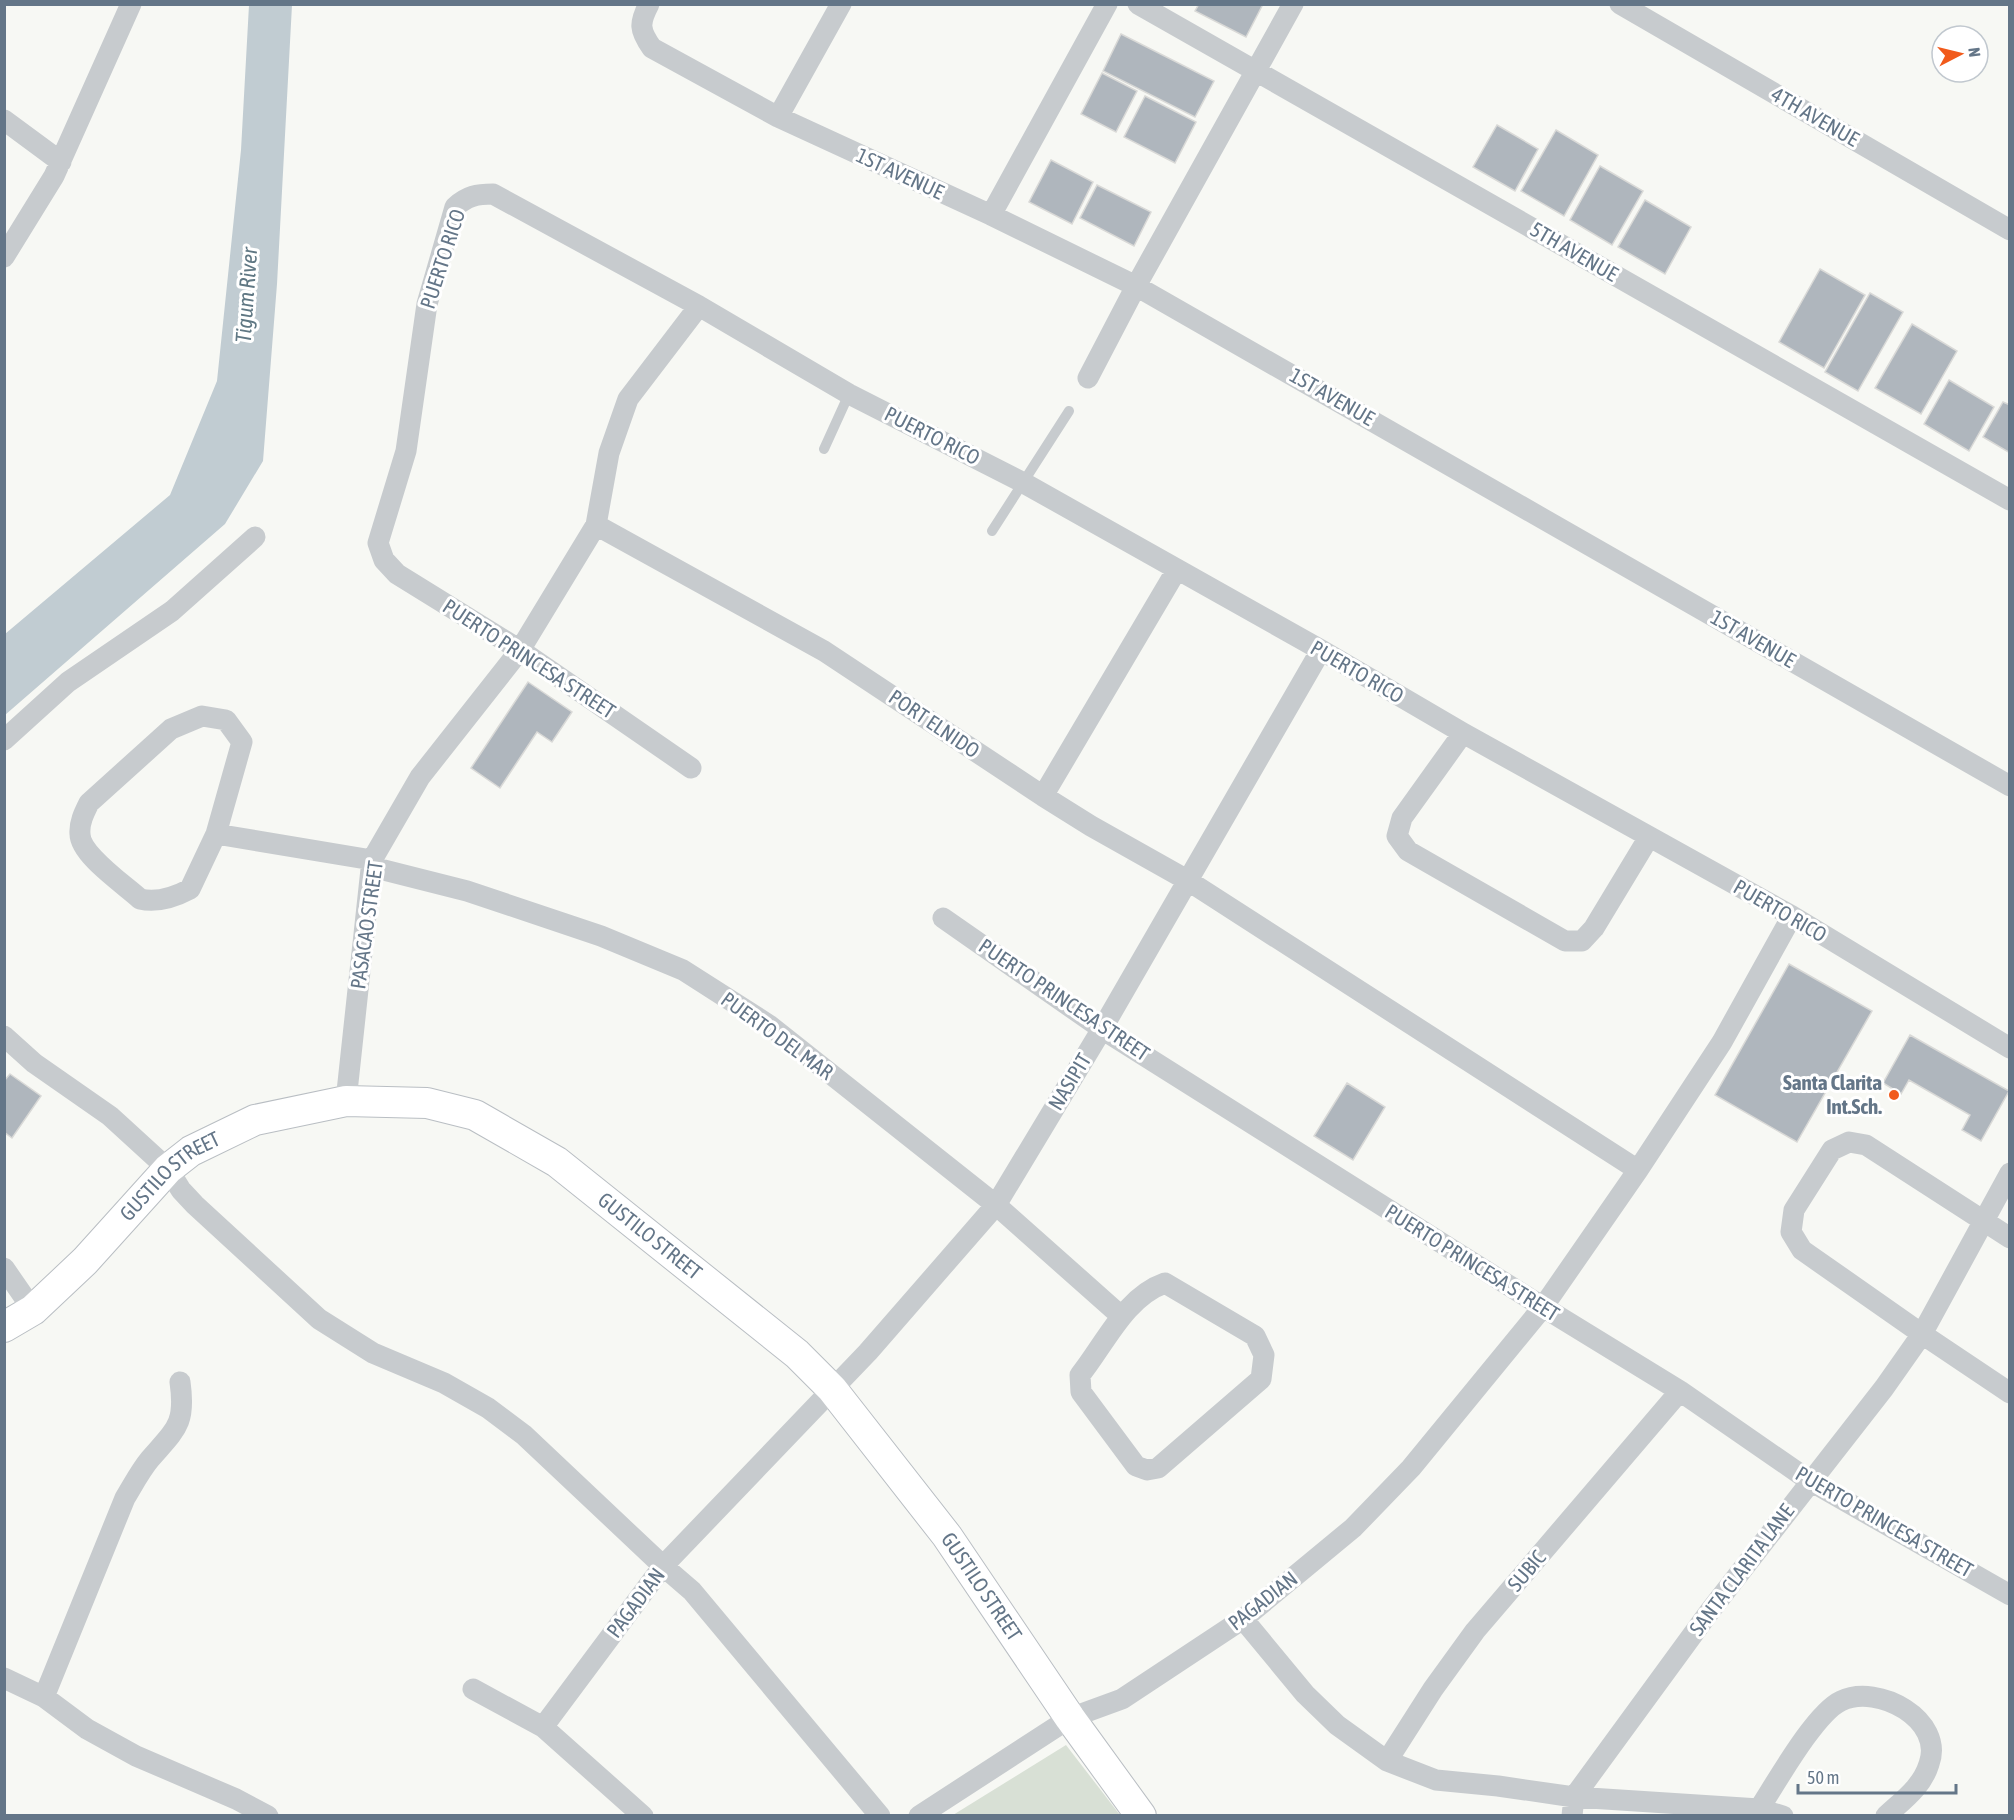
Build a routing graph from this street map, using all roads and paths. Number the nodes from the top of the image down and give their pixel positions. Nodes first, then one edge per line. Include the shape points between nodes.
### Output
1 (131, 4) edge
2 (649, 4) edge
3 (841, 4) edge
4 (1107, 4) edge
5 (1138, 4) edge
6 (1293, 4) edge
7 (1620, 4) edge
8 (1256, 70) junction
9 (778, 117) junction
10 (4, 120) edge
11 (61, 162) junction
12 (991, 215) junction
13 (2010, 230) edge
14 (4, 257) edge
15 (1136, 286) junction
16 (699, 306) junction
17 (1088, 378) dead end
18 (849, 394) junction
19 (1069, 411) dead end
20 (824, 449) dead end
21 (1022, 482) junction
22 (2010, 500) edge
23 (596, 525) junction
24 (992, 531) dead end
25 (255, 537) dead end
26 (378, 543) joint
27 (1176, 571) junction
28 (520, 650) junction
29 (1321, 650) junction
30 (1463, 733) junction
31 (4, 740) edge
32 (691, 768) dead end
33 (2010, 786) edge
34 (1043, 796) junction
35 (216, 834) junction
36 (1649, 837) junction
37 (372, 864) junction
38 (1187, 880) junction
39 (1791, 916) junction
40 (943, 918) dead end
41 (1102, 1029) junction
42 (4, 1036) edge
43 (2010, 1048) edge
44 (346, 1101) junction
45 (168, 1169) junction
46 (1638, 1170) junction
47 (2010, 1173) edge
48 (996, 1205) junction
49 (1984, 1223) junction
50 (2010, 1238) edge
51 (4, 1268) edge
52 (1543, 1307) junction
53 (33, 1310) junction
54 (1121, 1317) junction
55 (4, 1327) edge
56 (1922, 1334) junction
57 (180, 1382) dead end
58 (831, 1389) junction
59 (1680, 1391) junction
60 (2010, 1393) edge
61 (1810, 1481) junction
62 (663, 1566) junction
63 (2010, 1595) edge
64 (1243, 1619) junction
65 (4, 1678) edge
66 (473, 1689) dead end
67 (44, 1697) junction
68 (1071, 1718) junction
69 (543, 1727) junction
70 (1387, 1761) junction
71 (1573, 1806) edge
72 (1759, 1809) junction
73 (268, 1815) edge
74 (643, 1815) edge
75 (880, 1815) edge
76 (919, 1815) edge
77 (1141, 1815) edge
78 (1783, 1815) edge
79 (1886, 1815) edge

1 - 11 street
2 - 9 street, 1ST AVENUE via 643,16 642,34 652,48
3 - 9 street
4 - 12 street
5 - 8 street, 5TH AVENUE
6 - 8 street
7 - 13 street, 4TH AVENUE
8 - 15 street
8 - 22 street, 5TH AVENUE
9 - 12 street, 1ST AVENUE
10 - 11 street
11 - 14 street
12 - 15 street, 1ST AVENUE
15 - 17 street
15 - 33 street, 1ST AVENUE
16 - 18 street, PUERTO RICO
16 - 23 street via 628,399 609,453
16 - 26 street, PUERTO RICO via 493,194 465,198 455,207 427,304 406,451
18 - 20 lane
18 - 21 street, PUERTO RICO
19 - 21 lane
21 - 24 lane
21 - 27 street, PUERTO RICO
23 - 28 street
23 - 34 street, PORT ELNIDO via 824,651
25 - 31 street via 172,611 68,682
26 - 28 street, PUERTO PRINCESA STREET via 384,560 397,574
27 - 29 street, PUERTO RICO
27 - 34 street
28 - 32 street, PUERTO PRINCESA STREET
28 - 37 street, PASACAO STREET via 420,777
29 - 30 street, PUERTO RICO
29 - 38 street, NASIPIT
30 - 36 street, PUERTO RICO
30 - 36 street via 1402,818 1397,836 1408,851 1565,941 1582,941 1594,928
34 - 38 street, PORT ELNIDO
35 - 35 street via 190,889 149,901 140,899 88,853 80,837 81,818 89,803 171,729 202,716 226,720 242,742
35 - 37 street, PUERTO DEL MAR
36 - 39 street, PUERTO RICO
37 - 44 street, PASACAO STREET
37 - 48 street, PUERTO DEL MAR via 601,936 684,970 769,1025
38 - 41 street, NASIPIT
38 - 46 street, PORT ELNIDO
39 - 43 street, PUERTO RICO
39 - 46 street, PAGADIAN via 1722,1042
40 - 41 street, PUERTO PRINCESA STREET
41 - 48 street, NASIPIT
41 - 52 street, PUERTO PRINCESA STREET
42 - 45 street via 34,1063 110,1116
44 - 45 street, GUSTILO STREET via 255,1120 191,1151
44 - 58 street, GUSTILO STREET via 427,1103 475,1115 511,1134 557,1162 652,1237 797,1354
45 - 53 street, GUSTILO STREET via 85,1261
45 - 62 street via 195,1205 319,1319 373,1353 444,1383 488,1408 524,1435
46 - 52 street, PAGADIAN
47 - 49 street, SANTA CLARITA LANE
48 - 54 street, PUERTO DEL MAR
48 - 58 street, NASIPIT
49 - 50 street
49 - 56 street, SANTA CLARITA LANE
49 - 56 street via 1866,1145 1849,1142 1832,1150 1794,1210 1791,1232 1802,1250
51 - 53 street
52 - 59 street, PUERTO PRINCESA STREET
52 - 64 street, PAGADIAN via 1411,1468 1353,1528
53 - 55 street, GUSTILO STREET
54 - 54 street via 1080,1375 1081,1392 1136,1466 1158,1468 1261,1379 1264,1355 1255,1336 1165,1283 1153,1287
56 - 60 street
56 - 61 street, SANTA CLARITA LANE
57 - 67 street via 182,1413 177,1427 138,1475 125,1498
58 - 62 street, PAGADIAN
58 - 68 street, GUSTILO STREET via 947,1536
59 - 61 street, PUERTO PRINCESA STREET
59 - 70 street, SUBIC via 1475,1632
61 - 63 street, PUERTO PRINCESA STREET
61 - 71 street, SANTA CLARITA LANE via 1710,1611
62 - 69 street, PAGADIAN
62 - 75 street via 692,1591
64 - 68 street, PAGADIAN via 1122,1698
64 - 70 street via 1305,1694 1337,1725
65 - 67 street
66 - 69 street
67 - 73 street via 87,1729 136,1756
68 - 76 street, PAGADIAN
68 - 77 street, GUSTILO STREET
69 - 74 street
70 - 71 street via 1436,1780 1498,1786
71 - 72 street
72 - 78 street
72 - 79 street via 1826,1711 1842,1700 1869,1696 1898,1704 1922,1723 1931,1742 1930,1762 1921,1783

